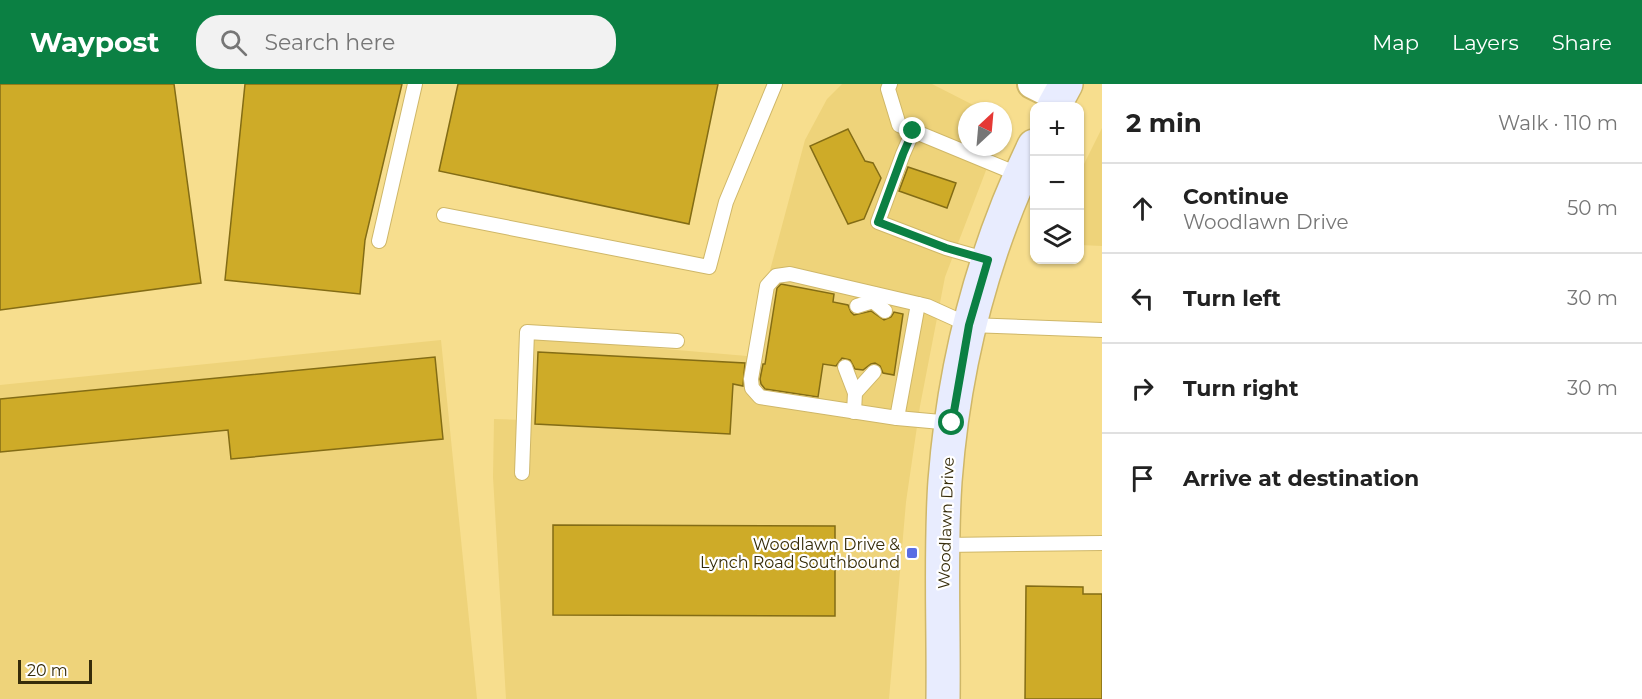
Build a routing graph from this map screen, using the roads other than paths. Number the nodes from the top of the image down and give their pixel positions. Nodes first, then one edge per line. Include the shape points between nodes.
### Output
1 (415, 84) edge
2 (775, 84) edge
3 (890, 84) edge
4 (913, 131) junction
5 (1030, 156) edge
6 (1020, 175) junction
7 (444, 215) dead end
8 (379, 241) dead end
9 (988, 260) junction
10 (874, 297) junction
11 (918, 304) junction
12 (857, 306) dead end
13 (885, 311) dead end
14 (969, 325) junction
15 (1102, 330) edge
16 (677, 341) dead end
17 (845, 367) dead end
18 (873, 372) dead end
19 (855, 393) junction
20 (854, 412) junction
21 (897, 418) junction
22 (952, 423) junction
23 (522, 473) dead end
24 (1102, 543) edge
25 (944, 545) junction
26 (944, 699) edge

1 - 8 lane
2 - 7 lane via 726,202 709,267
3 - 4 lane via 888,89 899,125
4 - 6 lane
4 - 9 lane via 878,222
5 - 6 main road, Woodlawn Drive
6 - 9 main road, Woodlawn Drive
9 - 14 main road, Woodlawn Drive
10 - 11 lane
10 - 12 lane
10 - 13 lane
10 - 20 lane via 790,274 776,276 766,286 752,388 760,397
11 - 14 lane
11 - 21 lane
14 - 15 lane
14 - 22 main road, Woodlawn Drive
16 - 23 lane via 527,332
17 - 19 lane
18 - 19 lane
19 - 20 lane
20 - 21 lane
21 - 22 lane
22 - 25 main road, Woodlawn Drive via 945,483
24 - 25 lane
25 - 26 main road, Woodlawn Drive

